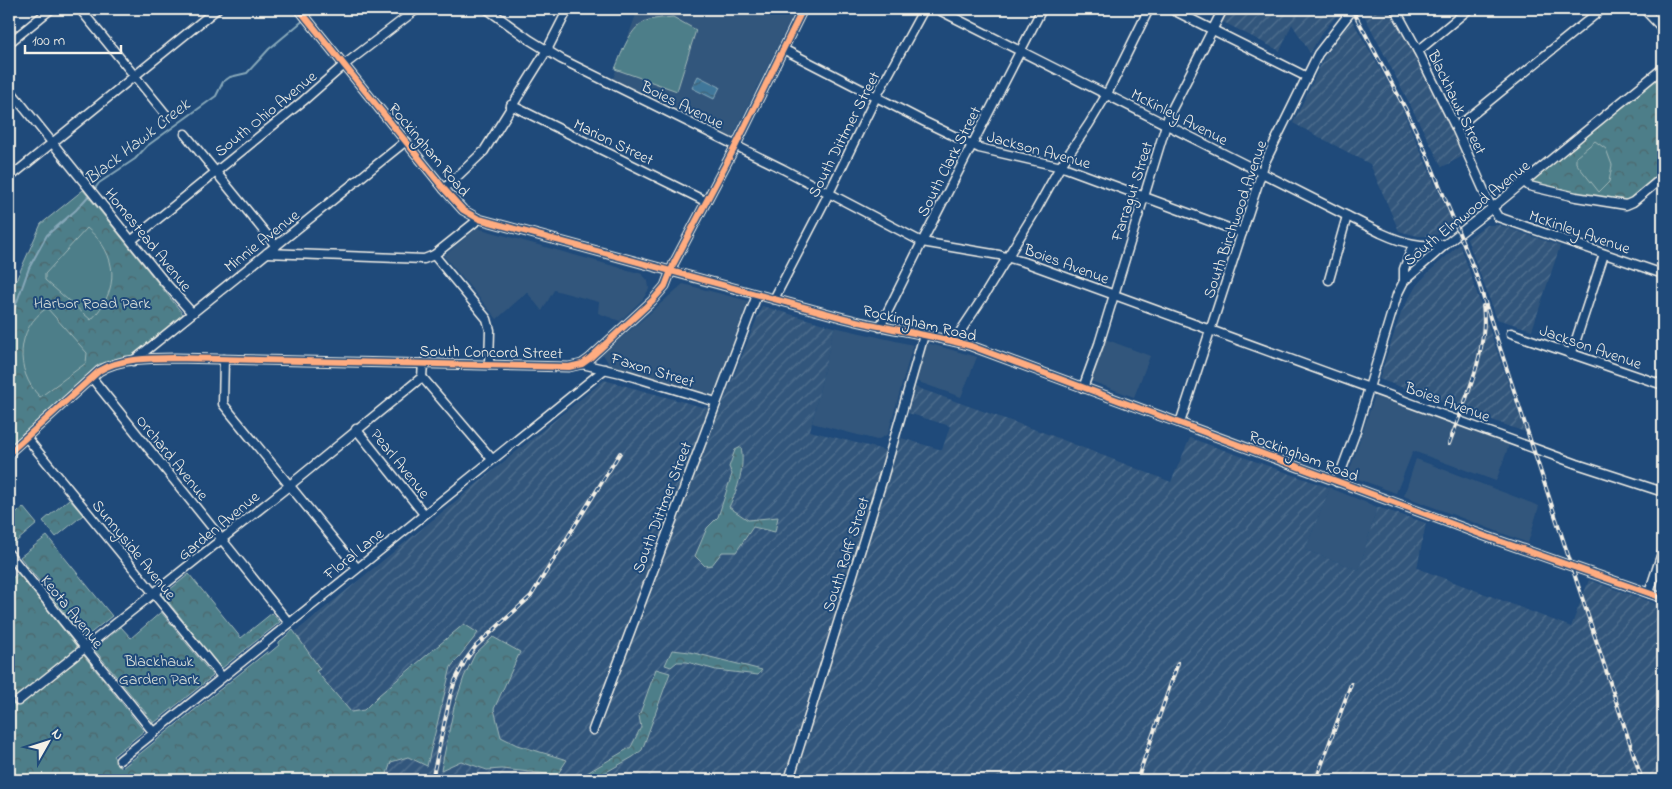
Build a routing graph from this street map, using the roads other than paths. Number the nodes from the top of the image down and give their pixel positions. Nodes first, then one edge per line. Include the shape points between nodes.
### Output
1 (50, 9) edge
2 (80, 9) edge
3 (217, 9) edge
4 (417, 9) edge
5 (487, 9) edge
6 (568, 9) edge
7 (803, 9) edge
8 (924, 9) edge
9 (937, 9) edge
10 (1042, 9) edge
11 (1149, 9) edge
12 (1171, 9) edge
13 (1223, 9) edge
14 (1353, 9) edge
15 (1395, 9) edge
16 (1469, 9) edge
17 (1602, 9) edge
18 (1644, 9) edge
19 (300, 10) edge
20 (1663, 29) edge
21 (1212, 30) junction
22 (9, 43) edge
23 (783, 49) junction
24 (547, 50) junction
25 (1020, 51) junction
26 (1418, 51) junction
27 (344, 65) junction
28 (1663, 68) edge
29 (135, 76) junction
30 (1307, 77) junction
31 (9, 89) edge
32 (1107, 94) junction
33 (876, 97) junction
34 (511, 105) junction
35 (168, 117) dead end
36 (1166, 124) junction
37 (1456, 128) junction
38 (184, 134) dead end
39 (406, 141) junction
40 (53, 142) junction
41 (972, 144) junction
42 (736, 145) junction
43 (1060, 167) junction
44 (215, 172) junction
45 (1261, 173) junction
46 (1663, 177) edge
47 (9, 178) edge
48 (1524, 182) junction
49 (444, 189) junction
50 (829, 193) junction
51 (1143, 198) junction
52 (705, 201) junction
53 (1492, 208) junction
54 (1347, 216) junction
55 (479, 219) junction
56 (1242, 232) junction
57 (132, 240) junction
58 (922, 242) junction
59 (1446, 244) junction
60 (1413, 245) junction
61 (276, 246) junction
62 (267, 253) junction
63 (1604, 254) junction
64 (434, 255) junction
65 (1008, 257) junction
66 (670, 272) junction
67 (1663, 274) edge
68 (1329, 280) dead end
69 (1404, 281) junction
70 (1113, 294) junction
71 (757, 295) junction
72 (774, 299) junction
73 (192, 313) junction
74 (880, 327) junction
75 (1210, 329) junction
76 (1511, 333) dead end
77 (924, 335) junction
78 (954, 341) junction
79 (1571, 355) junction
80 (224, 359) junction
81 (133, 361) junction
82 (423, 363) junction
83 (582, 364) junction
84 (489, 365) junction
85 (605, 368) junction
86 (422, 377) junction
87 (92, 378) junction
88 (1663, 385) edge
89 (1368, 386) junction
90 (1083, 388) junction
91 (716, 402) junction
92 (1180, 424) junction
93 (356, 429) junction
94 (26, 437) junction
95 (9, 453) edge
96 (492, 459) junction
97 (1337, 482) junction
98 (290, 485) junction
99 (1663, 492) edge
100 (424, 514) junction
101 (222, 539) junction
102 (1663, 550) edge
103 (9, 554) edge
104 (357, 568) junction
105 (1650, 593) junction
106 (153, 594) junction
107 (1663, 598) edge
108 (290, 623) junction
109 (86, 648) junction
110 (222, 677) junction
111 (18, 701) dead end
112 (594, 730) dead end
113 (154, 733) junction
114 (120, 760) dead end
115 (789, 780) edge

1 - 22 street
2 - 29 street
3 - 29 street
4 - 27 street, South Ohio Avenue
5 - 24 street, Boies Avenue
6 - 24 street
7 - 23 street, South Concord Street
8 - 33 street, South Dittmer Street
9 - 25 street, McKinley Avenue
10 - 25 street, South Clark Street
11 - 32 street
12 - 21 street
13 - 21 street, Farragut Street
14 - 30 street, South Birchwood Avenue via 1318,54
15 - 26 street, Blackhawk Street
16 - 26 street
17 - 37 street
18 - 20 street
19 - 27 street, Rockingham Road
21 - 30 street
21 - 36 street, Farragut Street
23 - 33 street, Jackson Avenue
23 - 42 street, South Concord Street
24 - 34 street
24 - 42 street, Boies Avenue
25 - 32 street, McKinley Avenue
25 - 41 street, South Clark Street
26 - 37 street, Blackhawk Street
27 - 39 street, Rockingham Road
27 - 44 street, South Ohio Avenue
28 - 48 street, South Elmwood Avenue
29 - 35 street
29 - 40 street
30 - 45 street, South Birchwood Avenue
31 - 40 street, Homestead Avenue
32 - 36 street, McKinley Avenue
32 - 43 street
33 - 41 street, Jackson Avenue
33 - 50 street, South Dittmer Street
34 - 49 street via 484,151
34 - 52 street, Marion Street
36 - 45 street, McKinley Avenue
36 - 51 street, Farragut Street
37 - 53 street, Blackhawk Street
38 - 44 street
39 - 49 street, Rockingham Road
39 - 61 street, Minnie Avenue
40 - 47 street
40 - 57 street, Homestead Avenue
41 - 43 street, Jackson Avenue
41 - 58 street, South Clark Street
42 - 50 street, Boies Avenue
42 - 52 street, South Concord Street
43 - 51 street, Jackson Avenue
43 - 65 street
44 - 57 street, South Ohio Avenue
44 - 61 street
45 - 54 street, McKinley Avenue
45 - 56 street, South Birchwood Avenue
46 - 48 street via 1626,205 1576,198
48 - 53 street, South Elmwood Avenue
49 - 55 street, Rockingham Road via 463,210
50 - 58 street, Boies Avenue
50 - 72 street, South Dittmer Street
51 - 56 street, Jackson Avenue
51 - 70 street, Farragut Street
52 - 66 street, South Concord Street
53 - 59 street, South Elmwood Avenue
53 - 63 street, McKinley Avenue via 1498,217
54 - 60 street, McKinley Avenue
54 - 68 street
55 - 64 street
55 - 66 street, Rockingham Road
56 - 75 street, South Birchwood Avenue
57 - 73 street, Homestead Avenue
58 - 65 street, Boies Avenue
58 - 74 street, South Clark Street
59 - 60 street, McKinley Avenue via 1431,247
59 - 69 street, South Elmwood Avenue
60 - 69 street via 1404,269
61 - 62 street, Minnie Avenue
62 - 64 street via 424,259
62 - 73 street, Minnie Avenue
63 - 67 street, McKinley Avenue
63 - 79 street
64 - 84 street via 487,319 490,330
65 - 70 street, Boies Avenue
65 - 78 street
66 - 71 street, Rockingham Road
66 - 83 street, South Concord Street via 665,286 652,301
69 - 89 street, South Elmwood Avenue
70 - 75 street, Boies Avenue
70 - 90 street, Farragut Street
71 - 72 street, Rockingham Road
71 - 91 street, South Dittmer Street
72 - 74 street, Rockingham Road
73 - 81 street, Minnie Avenue
74 - 77 street, Rockingham Road
75 - 89 street, Boies Avenue
75 - 92 street, South Birchwood Avenue
76 - 79 street, Jackson Avenue
77 - 78 street, Rockingham Road
77 - 115 street, South Rolff Street via 884,478
78 - 90 street, Rockingham Road
79 - 88 street, Jackson Avenue
80 - 81 street, South Concord Street
80 - 82 street, South Concord Street
80 - 98 street via 224,404
81 - 87 street, South Concord Street via 109,366
82 - 84 street, South Concord Street
82 - 86 street
83 - 84 street, South Concord Street via 569,367
83 - 85 street, Faxon Street
85 - 91 street, Faxon Street
85 - 96 street, Floral Lane
86 - 93 street, Garden Avenue
86 - 96 street
87 - 94 street, South Concord Street
87 - 101 street, Orchard Avenue
89 - 97 street, South Elmwood Avenue
89 - 99 street, Boies Avenue via 1577,464
90 - 92 street, Rockingham Road
91 - 112 street, South Dittmer Street
92 - 97 street, Rockingham Road
93 - 98 street, Garden Avenue
93 - 100 street, Pearl Avenue
94 - 95 street, South Concord Street
94 - 106 street, Sunnyside Avenue
96 - 100 street, Floral Lane
97 - 105 street, Rockingham Road
98 - 101 street, Garden Avenue
98 - 104 street
100 - 104 street, Floral Lane
101 - 106 street, Garden Avenue
101 - 108 street, Orchard Avenue
102 - 105 street
103 - 109 street, Keota Avenue
104 - 108 street, Floral Lane
105 - 107 street, Rockingham Road
106 - 109 street, Garden Avenue
106 - 110 street, Sunnyside Avenue
108 - 110 street, Floral Lane
109 - 111 street, Garden Avenue
109 - 113 street, Keota Avenue
110 - 113 street, Floral Lane
113 - 114 street, Floral Lane

